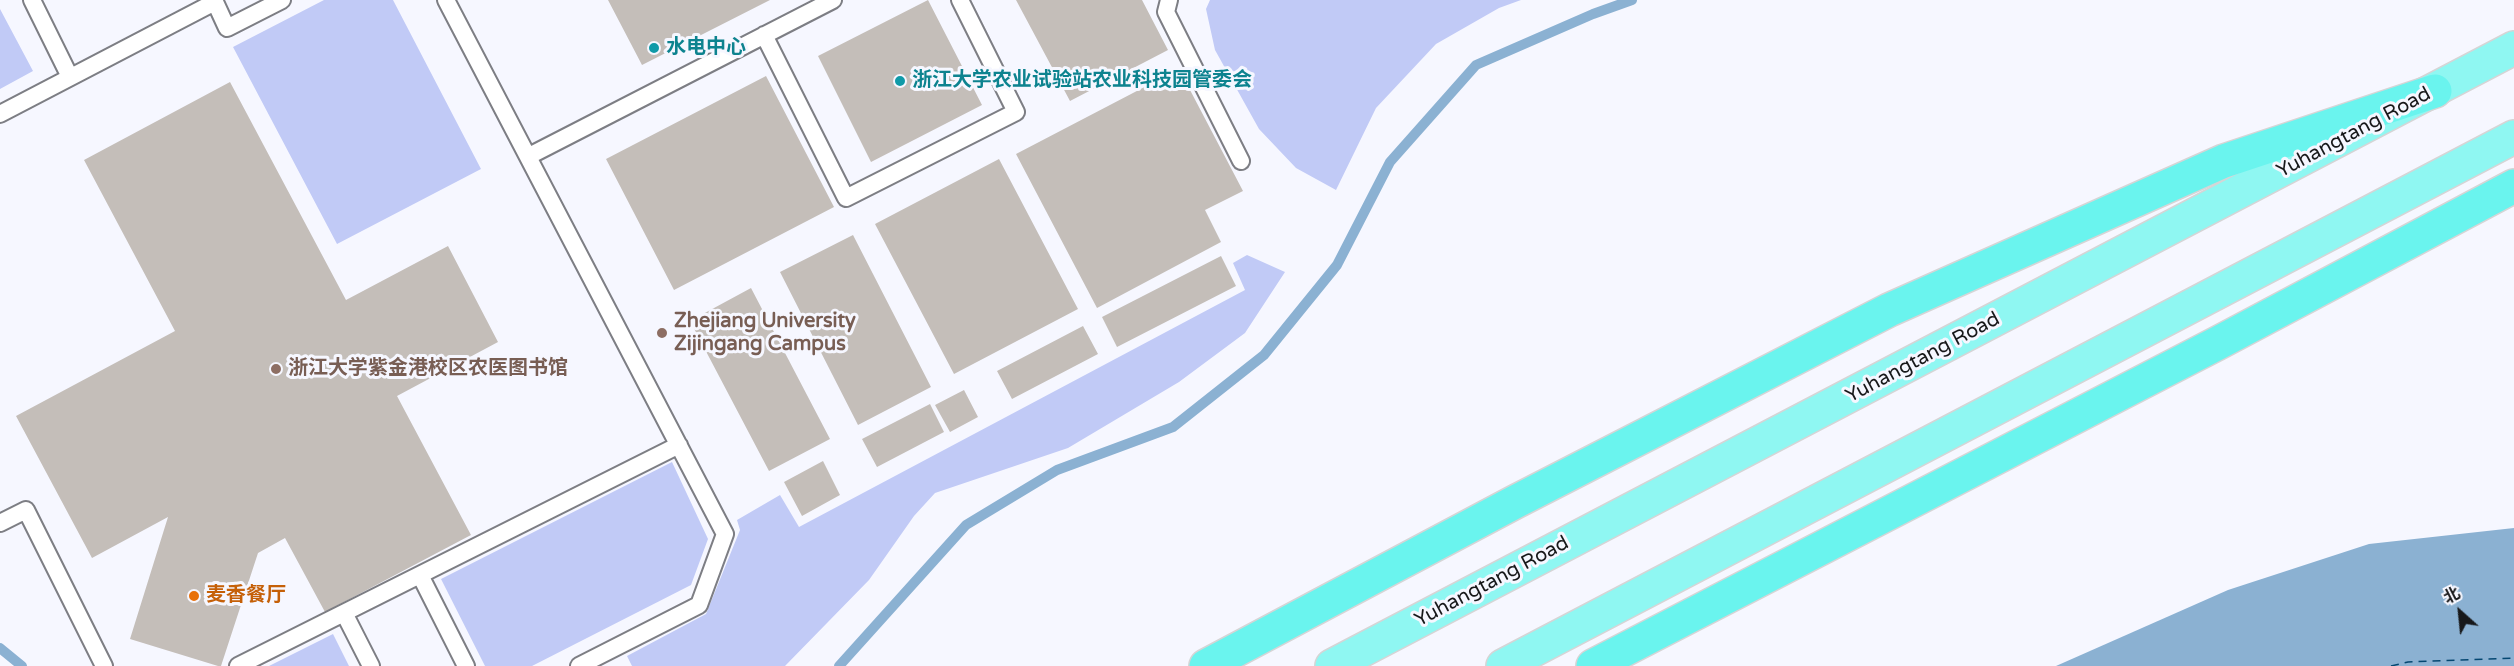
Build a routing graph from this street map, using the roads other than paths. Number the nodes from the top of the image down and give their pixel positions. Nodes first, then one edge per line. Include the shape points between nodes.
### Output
1 (32, 0) edge
2 (282, 0) edge
3 (446, 0) edge
4 (833, 0) edge
5 (960, 0) edge
6 (1169, 0) edge
7 (214, 1) edge
8 (764, 35) junction
9 (2514, 48) edge
10 (70, 77) junction
11 (2435, 91) junction
12 (0, 114) edge
13 (2514, 137) edge
14 (529, 156) junction
15 (1241, 161) dead end
16 (2514, 186) edge
17 (679, 445) junction
18 (1, 520) edge
19 (420, 575) junction
20 (344, 613) junction
21 (104, 666) edge
22 (238, 666) edge
23 (371, 666) edge
24 (466, 666) edge
25 (579, 666) edge
26 (1206, 666) edge
27 (1332, 666) edge
28 (1503, 666) edge
29 (1593, 666) edge

1 - 10 lane
2 - 7 lane via 227,28
3 - 14 lane
4 - 8 lane
5 - 8 lane via 1016,112 846,198
6 - 15 lane via 1166,12
7 - 10 lane
8 - 14 lane
9 - 11 main road, Yuhangtang Road
10 - 12 lane
11 - 26 highway via 2224,161 1889,310
11 - 27 main road, Yuhangtang Road
13 - 28 main road
14 - 17 lane
16 - 29 highway
17 - 19 lane
17 - 25 lane via 725,534 699,605
18 - 21 lane via 26,510
19 - 20 lane
19 - 24 lane
20 - 22 lane
20 - 23 lane

